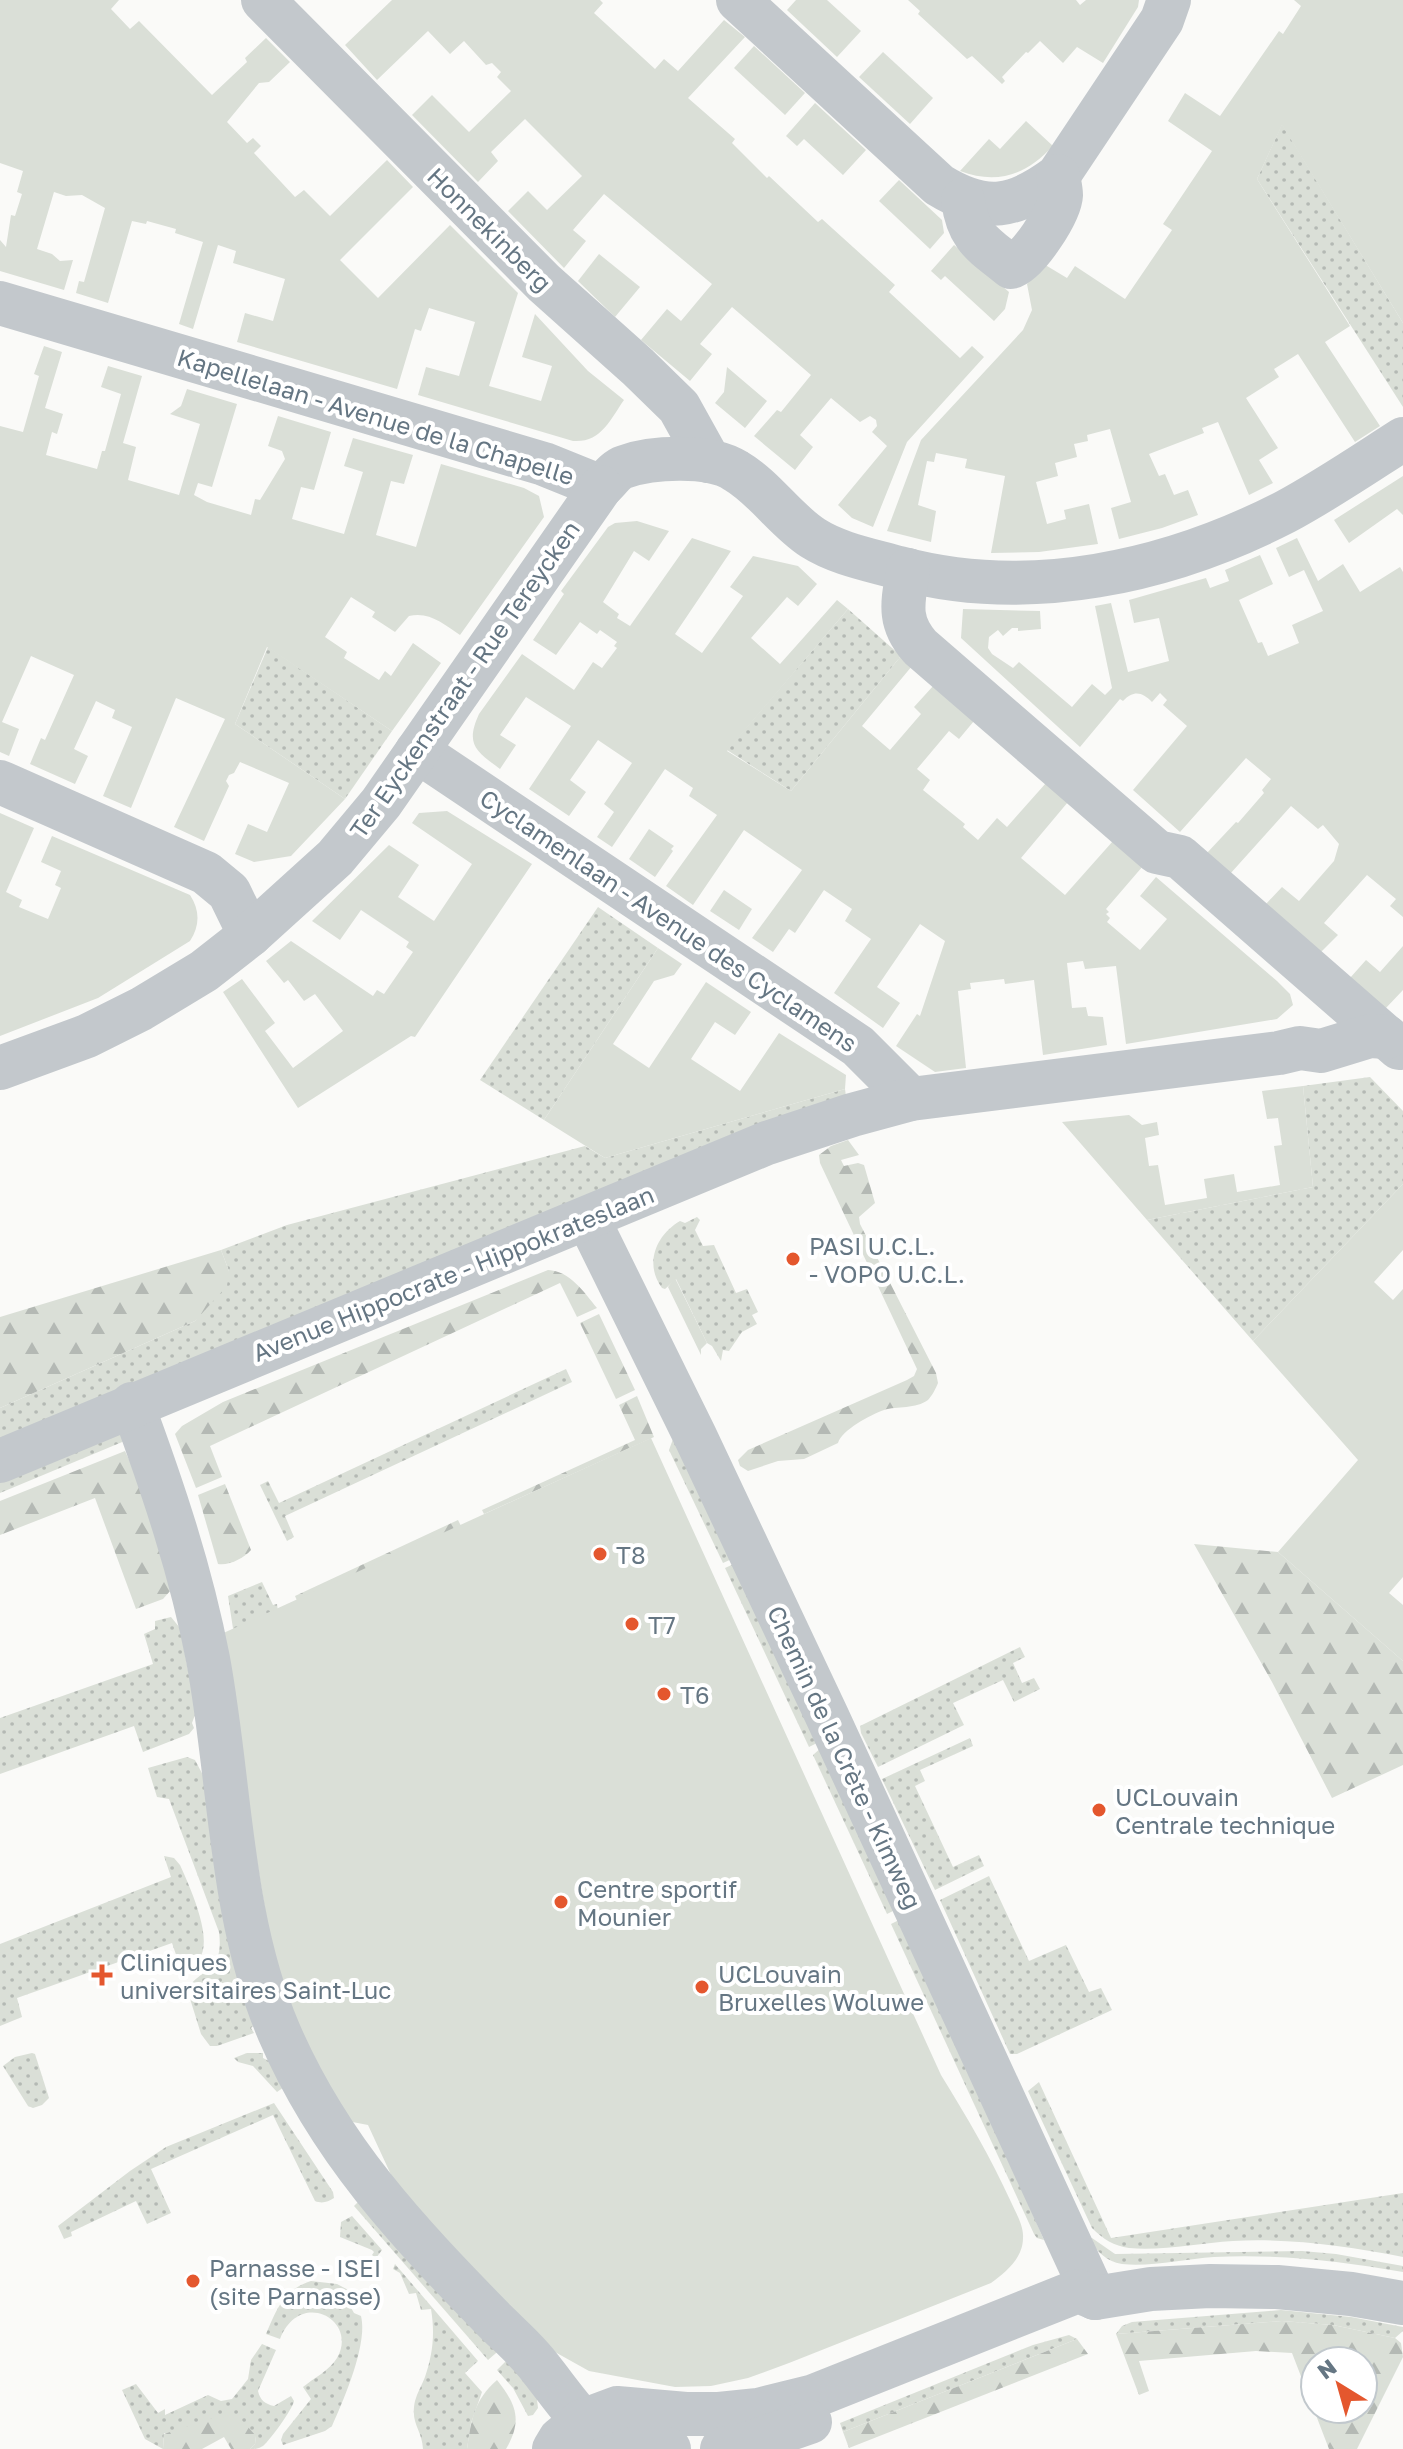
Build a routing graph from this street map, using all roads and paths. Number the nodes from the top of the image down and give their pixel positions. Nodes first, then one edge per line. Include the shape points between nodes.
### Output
1 (263, 0) edge
2 (738, 0) edge
3 (1169, 0) edge
4 (1058, 176) junction
5 (963, 200) junction
6 (0, 303) edge
7 (1403, 439) edge
8 (709, 461) junction
9 (601, 487) junction
10 (908, 570) junction
11 (417, 751) junction
12 (0, 782) edge
13 (250, 935) junction
14 (1333, 991) junction
15 (1395, 1044) edge
16 (1300, 1048) junction
17 (0, 1068) edge
18 (911, 1099) junction
19 (588, 1219) junction
20 (132, 1404) junction
21 (0, 1461) edge
22 (1095, 2298) junction
23 (1403, 2303) edge
24 (583, 2440) edge
25 (630, 2449) edge
26 (669, 2449) edge
27 (722, 2449) edge

1 - 8 street, Honnekinberg via 544,283 679,407
2 - 5 street via 939,185
3 - 4 street via 1162,20
4 - 5 street via 1016,201
4 - 5 street via 1061,197 1053,219 1020,264 1011,267 977,240 966,222
6 - 9 street, Kapellelaan - Avenue de la Chapelle via 544,464
7 - 10 street, Kapellelaan - Avenue de la Chapelle via 1287,511 1180,556 1088,577 1028,583
8 - 9 street, Kapellelaan - Avenue de la Chapelle via 662,459 621,468
8 - 10 street, Kapellelaan - Avenue de la Chapelle via 735,470 814,539
9 - 11 street, Ter Eyckenstraat - Rue Tereycken
10 - 14 street via 904,622 920,647 1157,852 1180,857
11 - 13 street, Ter Eyckenstraat - Rue Tereycken via 351,841
11 - 18 street, Cyclamenlaan - Avenue des Cyclamens via 858,1046
12 - 13 street via 206,873 229,892
13 - 17 street, Ter Eyckenstraat - Rue Tereycken via 141,1009 87,1036
14 - 15 street
14 - 16 street via 1331,1018
15 - 16 street, Avenue Hippocrate - Hippokrateslaan via 1370,1036 1321,1051
16 - 18 street, Avenue Hippocrate - Hippokrateslaan
18 - 19 street, Avenue Hippocrate - Hippokrateslaan via 767,1143
19 - 20 street, Avenue Hippocrate - Hippokrateslaan
19 - 22 street, Chemin de la Crète - Kimweg via 827,1716
20 - 21 street, Avenue Hippocrate - Hippokrateslaan
20 - 24 street via 173,1515 208,1659 245,1914 279,2031 304,2084 365,2179 540,2367
22 - 23 street via 1151,2289 1277,2287
22 - 24 street via 1078,2291 1063,2295 814,2396 758,2410 686,2414 617,2408
22 - 27 street via 1073,2322 833,2414
25 - 26 street

